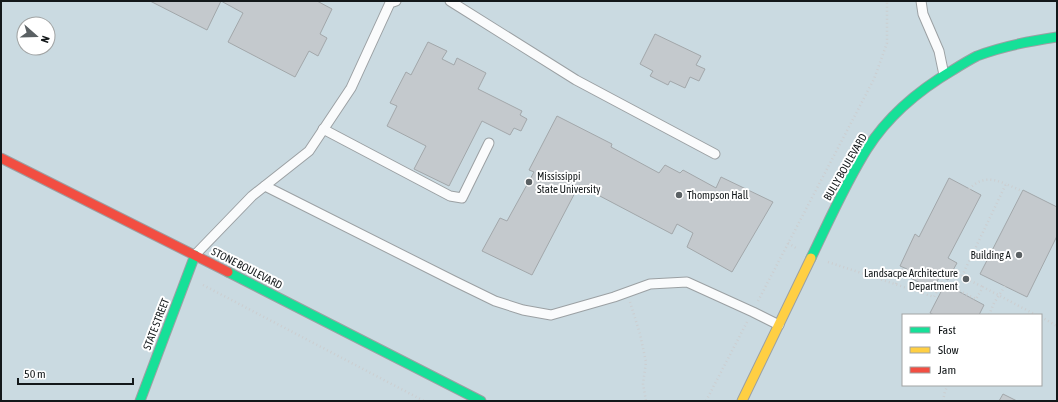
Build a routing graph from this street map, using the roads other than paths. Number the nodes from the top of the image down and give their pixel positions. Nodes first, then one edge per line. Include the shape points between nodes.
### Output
1 (450, 1) edge
2 (921, 1) edge
3 (391, 2) edge
4 (1057, 37) edge
5 (944, 74) junction
6 (323, 129) junction
7 (489, 143) dead end
8 (715, 154) dead end
9 (1, 158) edge
10 (264, 186) junction
11 (195, 254) junction
12 (779, 325) junction
13 (140, 401) edge
14 (481, 401) edge
15 (742, 401) edge

1 - 8 lane via 576,80
2 - 5 lane
3 - 6 lane via 351,88
4 - 5 street, BULLY BOULEVARD via 1031,40 982,54
5 - 12 street, BULLY BOULEVARD via 907,102 888,121 867,149 850,178
6 - 7 lane via 450,196 462,198
6 - 10 lane via 309,151
9 - 11 street, STONE BOULEVARD
10 - 11 lane
10 - 12 lane via 495,301 523,310 551,315 650,284 687,282
11 - 13 street, STATE STREET
11 - 14 street, STONE BOULEVARD
12 - 15 street, BULLY BOULEVARD

